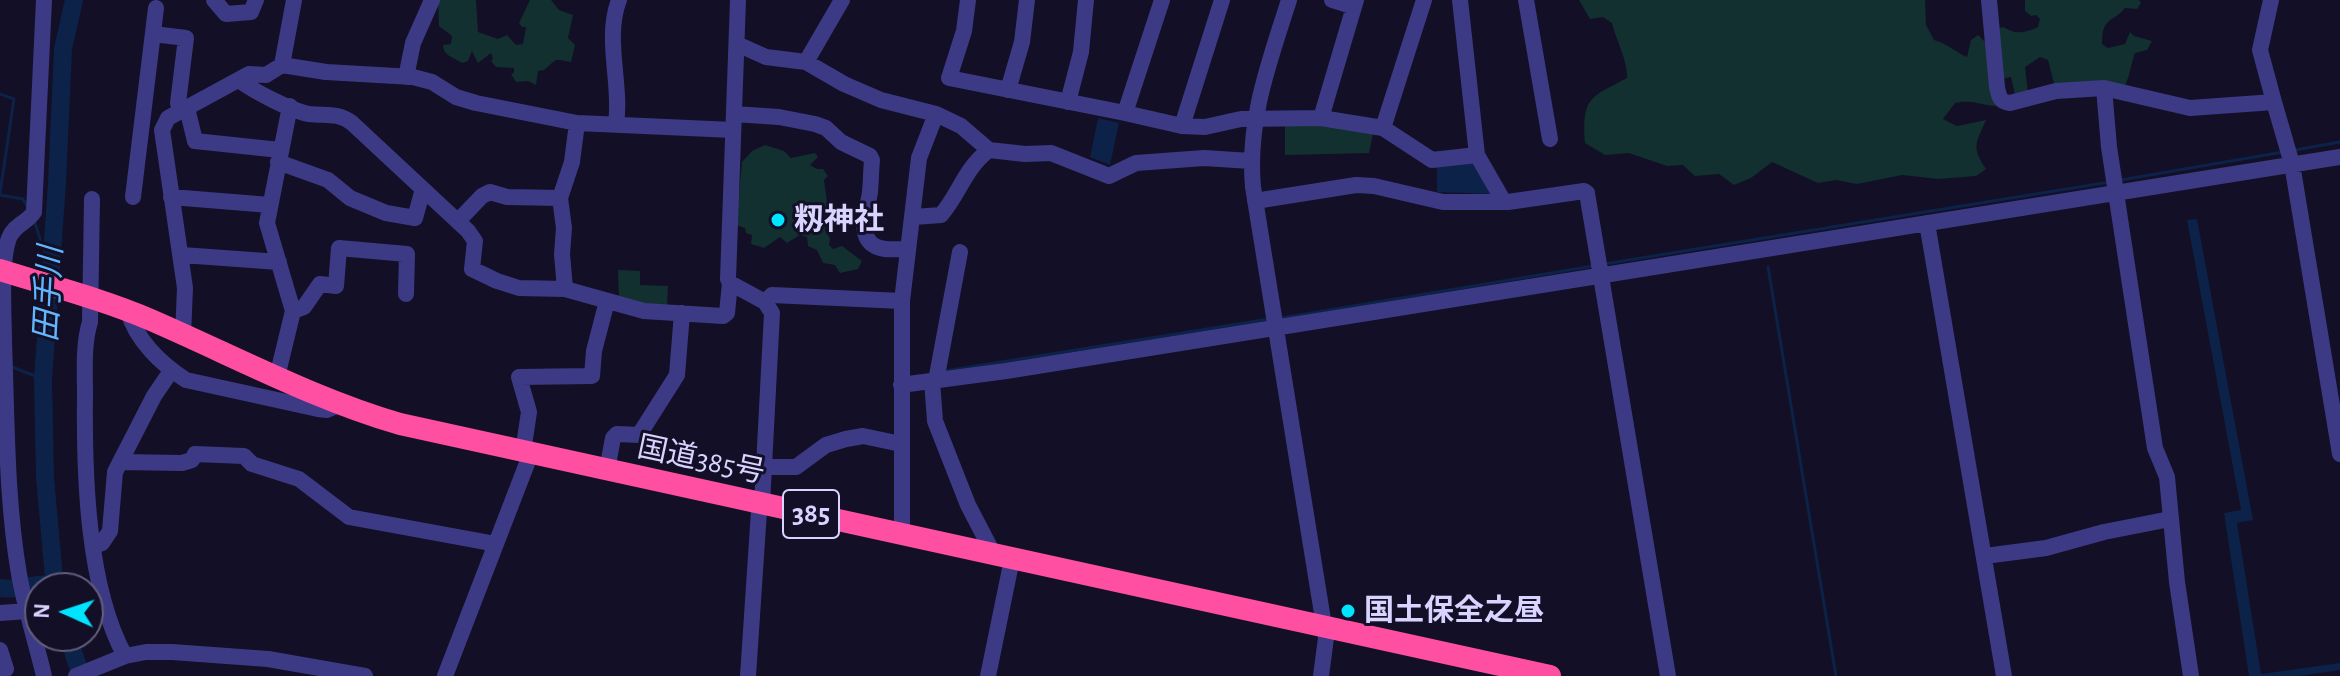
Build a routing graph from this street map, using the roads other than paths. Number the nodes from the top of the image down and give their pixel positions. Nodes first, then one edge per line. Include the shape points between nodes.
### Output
1 (44, 0) edge
2 (214, 0) edge
3 (256, 0) edge
4 (294, 0) edge
5 (432, 0) edge
6 (619, 0) edge
7 (738, 0) edge
8 (842, 0) edge
9 (968, 0) edge
10 (1027, 0) edge
11 (1086, 0) edge
12 (1162, 0) edge
13 (1222, 0) edge
14 (1289, 0) edge
15 (1332, 0) edge
16 (1424, 0) edge
17 (1460, 0) edge
18 (1526, 0) edge
19 (1989, 0) edge
20 (2271, 0) edge
21 (1355, 4) edge
22 (156, 8) dead end
23 (153, 34) junction
24 (737, 44) junction
25 (806, 62) junction
26 (282, 65) junction
27 (243, 77) junction
28 (406, 77) junction
29 (2104, 88) junction
30 (1008, 90) junction
31 (1068, 102) junction
32 (2274, 102) junction
33 (290, 106) junction
34 (184, 110) junction
35 (1125, 113) junction
36 (936, 114) junction
37 (1321, 118) junction
38 (1254, 119) junction
39 (143, 121) junction
40 (734, 122) junction
41 (577, 123) junction
42 (164, 124) junction
43 (616, 124) junction
44 (1182, 126) junction
45 (1383, 128) junction
46 (1550, 139) dead end
47 (989, 150) junction
48 (1477, 155) junction
49 (279, 156) junction
50 (2340, 157) edge
51 (1251, 161) junction
52 (2292, 164) junction
53 (423, 189) junction
54 (2116, 192) junction
55 (133, 197) dead end
56 (171, 197) junction
57 (560, 198) junction
58 (92, 199) dead end
59 (1255, 201) junction
60 (1504, 202) junction
61 (270, 205) junction
62 (914, 217) junction
63 (458, 221) junction
64 (1927, 223) junction
65 (907, 249) junction
66 (960, 252) dead end
67 (182, 255) junction
68 (279, 262) junction
69 (5, 272) edge
70 (1602, 275) junction
71 (730, 283) junction
72 (565, 289) junction
73 (406, 294) dead end
74 (90, 297) junction
75 (607, 301) junction
76 (902, 301) junction
77 (765, 302) junction
78 (128, 311) junction
79 (293, 311) junction
80 (682, 313) junction
81 (1275, 327) junction
82 (183, 335) junction
83 (171, 371) junction
84 (3, 373) edge
85 (277, 377) junction
86 (934, 381) junction
87 (901, 385) junction
88 (341, 404) junction
89 (901, 444) junction
90 (527, 452) junction
91 (2340, 454) edge
92 (120, 462) junction
93 (763, 467) junction
94 (607, 470) junction
95 (762, 504) junction
96 (2170, 519) junction
97 (902, 534) junction
98 (496, 544) junction
99 (94, 546) junction
100 (1985, 556) junction
101 (1003, 557) junction
102 (0, 574) edge
103 (19, 574) junction
104 (24, 596) edge
105 (24, 606) edge
106 (0, 613) edge
107 (1323, 627) junction
108 (0, 650) edge
109 (38, 652) edge
110 (122, 658) junction
111 (0, 671) edge
112 (44, 676) edge
113 (76, 676) edge
114 (365, 676) edge
115 (445, 676) edge
116 (748, 676) edge
117 (988, 676) edge
118 (1321, 676) edge
119 (1550, 676) edge
120 (1668, 676) edge
121 (2004, 676) edge
122 (2191, 676) edge

1 - 69 street via 34,212 8,238
2 - 3 street via 226,14 251,12
4 - 26 street
5 - 28 street via 413,43
6 - 43 street via 613,33
7 - 24 street
8 - 25 street
9 - 30 street via 949,78
10 - 30 street
11 - 31 street via 1081,52
12 - 35 street
13 - 44 street
14 - 38 street
15 - 21 street
16 - 45 street
17 - 48 street
18 - 46 street
19 - 29 street via 1997,87 2004,103 2056,91
20 - 32 street via 2260,50
21 - 37 street
22 - 23 street
23 - 34 street via 186,38 178,103
23 - 39 street
24 - 25 street via 766,57
24 - 40 street
25 - 36 street via 881,100
26 - 27 street via 266,75
26 - 28 street
27 - 33 street
27 - 34 street
28 - 41 street via 432,82 476,103
29 - 32 street via 2190,108
29 - 54 street
30 - 31 street
31 - 35 street
32 - 52 street
33 - 49 street
33 - 53 street via 345,117
34 - 42 street
34 - 49 street via 195,141
35 - 44 street
36 - 47 street via 961,126
36 - 62 street via 919,158
37 - 38 street
37 - 45 street
38 - 44 street
38 - 51 street
39 - 42 street
39 - 55 street
40 - 43 street
40 - 65 street via 779,117 815,124 870,156 867,238 873,246
40 - 71 street
41 - 43 street
41 - 57 street
42 - 56 street
45 - 48 street via 1432,160
47 - 51 street via 1051,153 1109,176 1136,163
47 - 62 street via 965,175 941,215
48 - 60 street
49 - 53 street via 386,213 415,218
49 - 61 street
50 - 52 street
51 - 59 street
52 - 54 street
52 - 91 street
53 - 63 street
54 - 64 street
54 - 96 street
56 - 61 street
56 - 67 street
57 - 63 street via 490,192
57 - 72 street
58 - 74 street
59 - 60 street via 1356,185 1443,202
59 - 81 street
60 - 70 street via 1587,193
61 - 68 street via 267,223
62 - 65 street
63 - 72 street via 475,241 472,269 519,288
64 - 70 street
64 - 100 street
65 - 76 street
66 - 86 street
67 - 68 street
67 - 82 street
68 - 79 street
69 - 74 highway, 国道385号 / 385
69 - 84 street
70 - 81 street
70 - 120 street
71 - 77 street
71 - 80 street via 723,316
72 - 75 street
73 - 79 street via 407,254 339,248 336,286 320,284 304,307
74 - 78 highway, 国道385号 / 385
74 - 99 street via 85,428
75 - 80 street via 644,311
75 - 90 street via 592,376 519,377 529,412
76 - 77 street via 772,295
76 - 87 street
77 - 93 street via 772,313
78 - 82 highway, 国道385号 / 385
78 - 83 street via 137,336
79 - 85 street
80 - 94 street via 677,375 639,435 613,438
81 - 86 street
81 - 107 street
82 - 85 highway, 国道385号 / 385
83 - 88 street via 186,380 318,409
83 - 92 street
84 - 103 street
85 - 88 highway, 国道385号 / 385
86 - 87 street
86 - 101 street via 935,421 968,505
87 - 89 street
88 - 90 highway, 国道385号 / 385 via 400,424
89 - 93 street via 863,436 826,445 796,467
89 - 97 street
90 - 94 highway, 国道385号 / 385
90 - 98 street
92 - 98 street via 182,463 195,454 244,456 252,464 299,479 349,517
92 - 99 street via 113,481 110,531
93 - 95 street
94 - 95 highway, 国道385号 / 385
95 - 97 highway, 国道385号 / 385
95 - 116 street
96 - 100 street via 2046,548
96 - 122 street
97 - 101 highway, 国道385号 / 385
98 - 115 street
99 - 110 street
100 - 121 street
101 - 107 highway, 国道385号 / 385
101 - 117 street
102 - 103 street
103 - 104 street
105 - 106 street
107 - 118 street
107 - 119 highway, 国道385号 / 385
108 - 111 street via 6,669
109 - 112 street
110 - 113 street
110 - 114 street via 146,652 222,654

